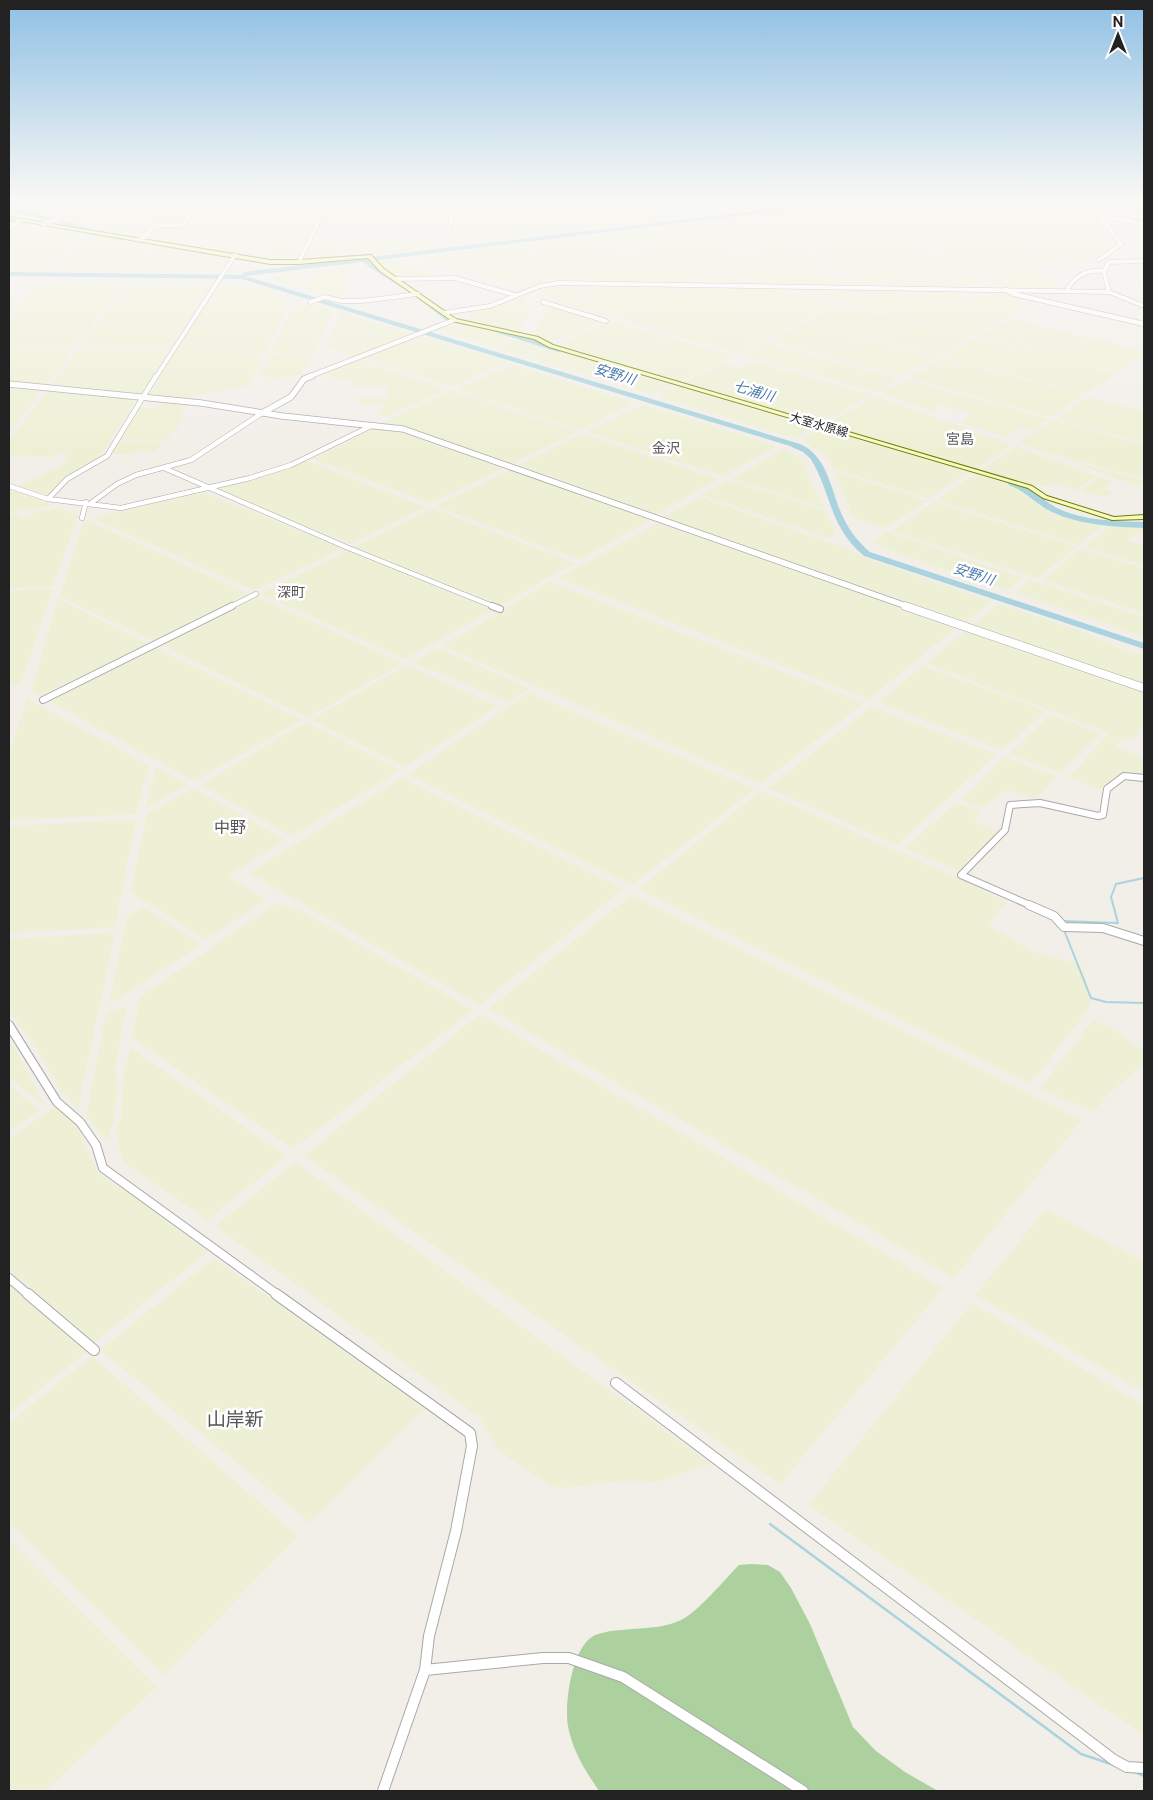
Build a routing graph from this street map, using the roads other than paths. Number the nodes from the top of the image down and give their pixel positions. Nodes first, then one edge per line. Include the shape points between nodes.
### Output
1 (214, 284) edge
2 (403, 284) edge
3 (476, 284) edge
4 (553, 284) edge
5 (624, 284) edge
6 (1070, 284) edge
7 (1107, 284) edge
8 (1068, 288) dead end
9 (1006, 290) junction
10 (1109, 292) junction
11 (418, 294) junction
12 (515, 294) junction
13 (312, 302) dead end
14 (543, 302) dead end
15 (1144, 306) edge
16 (444, 313) junction
17 (454, 320) junction
18 (606, 321) dead end
19 (1144, 324) edge
20 (420, 334) joint
21 (9, 384) edge
22 (143, 396) junction
23 (262, 413) junction
24 (376, 424) junction
25 (164, 468) junction
26 (9, 486) edge
27 (205, 488) junction
28 (48, 499) junction
29 (88, 503) junction
30 (82, 518) dead end
31 (1144, 518) edge
32 (256, 594) dead end
33 (500, 609) dead end
34 (1144, 688) edge
35 (43, 700) dead end
36 (1144, 778) edge
37 (1144, 941) edge
38 (9, 1025) edge
39 (9, 1278) edge
40 (94, 1350) dead end
41 (616, 1383) dead end
42 (426, 1670) junction
43 (1144, 1768) edge
44 (383, 1791) edge
45 (803, 1791) edge

1 - 22 street
2 - 11 main road, 大室水原線
3 - 12 street
4 - 12 street
5 - 9 street
6 - 8 street
7 - 10 street
9 - 10 street
9 - 19 street
10 - 15 street
11 - 13 street via 362,301 323,298
11 - 16 main road, 大室水原線
12 - 16 street via 490,306
14 - 18 street
16 - 17 main road, 大室水原線
17 - 20 street
17 - 31 main road, 大室水原線 via 536,338 551,346 1030,487 1045,497 1114,519
20 - 23 street via 304,379 291,397
21 - 22 street
22 - 23 street
22 - 28 street via 107,456 67,480
23 - 24 street
23 - 25 street via 191,460
24 - 27 street via 291,465
24 - 34 street via 410,432
25 - 27 street
25 - 29 street via 136,475
26 - 28 street
27 - 29 street via 121,508
27 - 33 street
28 - 29 street
29 - 30 street
32 - 35 street
36 - 37 street via 1124,776 1107,789 1103,815 1040,803 1010,805 1005,830 961,875 1054,916 1064,927 1103,928
38 - 42 street via 57,1102 80,1122 96,1145 103,1168 470,1433 472,1446 456,1531 429,1636
39 - 40 street
41 - 43 street via 1114,1760
42 - 44 street
42 - 45 street via 543,1658 577,1660 623,1677

